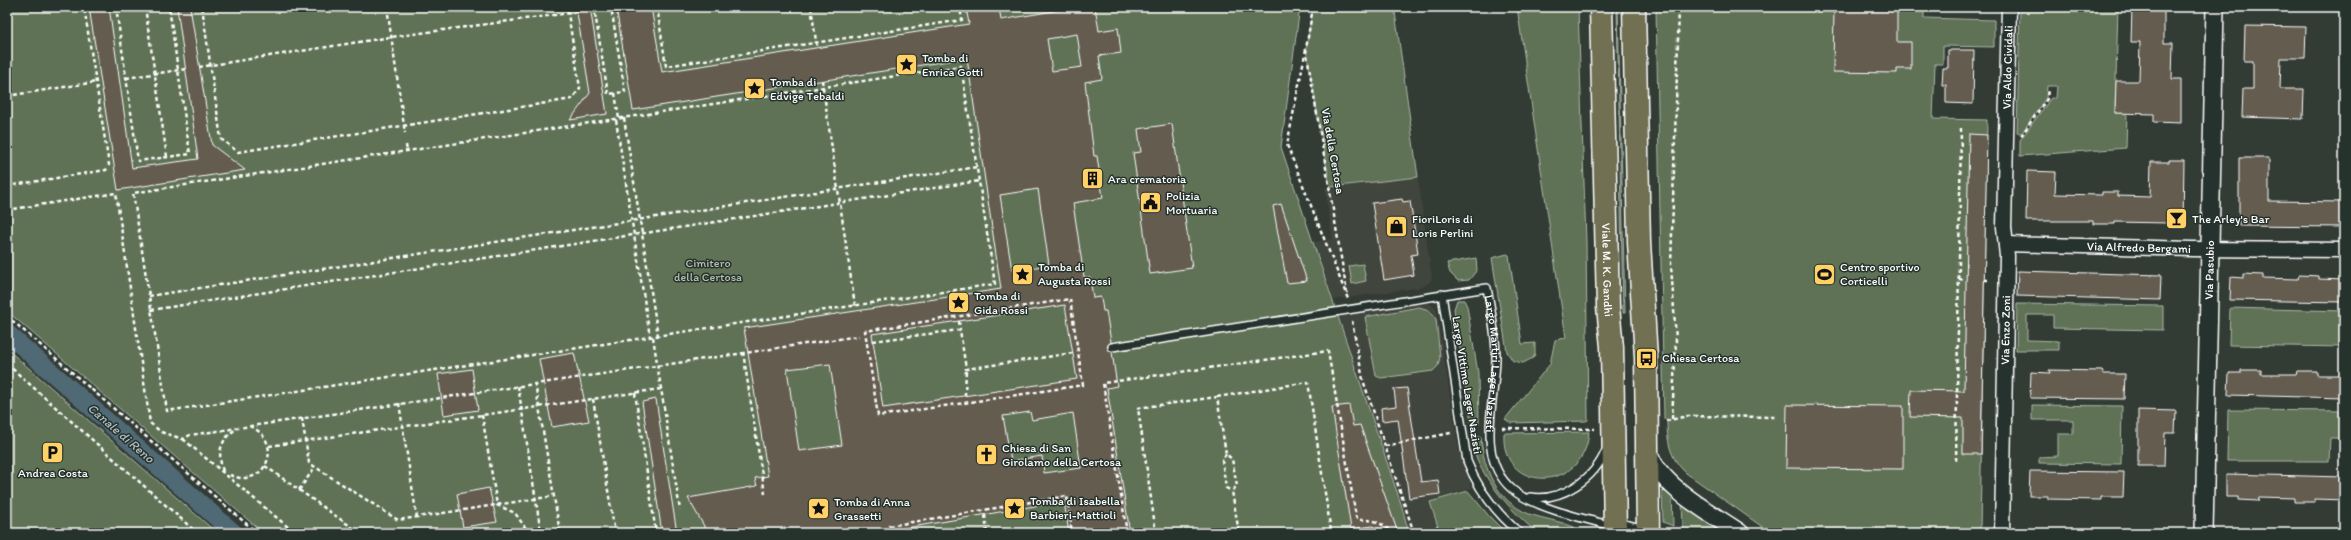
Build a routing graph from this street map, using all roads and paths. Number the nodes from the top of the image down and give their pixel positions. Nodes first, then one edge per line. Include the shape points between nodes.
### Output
1 (84, 7) edge
2 (116, 7) edge
3 (145, 7) edge
4 (170, 7) edge
5 (202, 7) edge
6 (387, 7) edge
7 (567, 7) edge
8 (611, 7) edge
9 (657, 7) edge
10 (811, 7) edge
11 (960, 7) edge
12 (1004, 7) edge
13 (1031, 7) edge
14 (1313, 7) edge
15 (1601, 7) edge
16 (1634, 7) edge
17 (1679, 7) edge
18 (2009, 7) edge
19 (2216, 7) edge
20 (594, 8) edge
21 (590, 10) dead end
22 (577, 12) dead end
23 (568, 13) junction
24 (391, 37) junction
25 (816, 42) junction
26 (817, 48) dead end
27 (1306, 49) junction
28 (210, 65) junction
29 (199, 67) dead end
30 (186, 69) dead end
31 (179, 71) junction
32 (155, 74) junction
33 (126, 78) junction
34 (822, 80) dead end
35 (96, 82) junction
36 (824, 88) junction
37 (2048, 89) dead end
38 (615, 93) junction
39 (7, 96) edge
40 (624, 118) junction
41 (617, 119) junction
42 (404, 126) junction
43 (1961, 128) dead end
44 (2006, 128) joint
45 (405, 133) dead end
46 (2018, 138) dead end
47 (406, 145) dead end
48 (407, 151) junction
49 (167, 157) junction
50 (977, 167) junction
51 (979, 182) junction
52 (7, 186) edge
53 (838, 189) junction
54 (840, 203) junction
55 (7, 210) edge
56 (640, 220) junction
57 (632, 221) junction
58 (642, 234) junction
59 (634, 235) junction
60 (2006, 244) junction
61 (2210, 249) junction
62 (2344, 250) edge
63 (1959, 279) junction
64 (1966, 280) dead end
65 (954, 291) junction
66 (1442, 294) junction
67 (149, 296) junction
68 (955, 296) dead end
69 (855, 306) junction
70 (151, 310) junction
71 (1351, 312) junction
72 (7, 316) edge
73 (959, 321) dead end
74 (960, 330) junction
75 (658, 336) junction
76 (859, 336) dead end
77 (651, 337) junction
78 (873, 341) dead end
79 (1112, 347) dead end
80 (743, 352) junction
81 (1078, 352) joint
82 (1073, 353) dead end
83 (7, 364) edge
84 (657, 365) junction
85 (966, 369) junction
86 (535, 383) junction
87 (518, 386) junction
88 (661, 389) junction
89 (635, 393) junction
90 (965, 396) dead end
91 (1217, 397) junction
92 (593, 399) junction
93 (400, 403) junction
94 (539, 407) junction
95 (522, 409) junction
96 (482, 415) junction
97 (1777, 417) dead end
98 (302, 418) junction
99 (1672, 419) junction
100 (1660, 422) dead end
101 (248, 426) junction
102 (403, 426) junction
103 (238, 428) junction
104 (1503, 428) dead end
105 (1603, 429) junction
106 (1455, 432) dead end
107 (183, 439) junction
108 (304, 440) junction
109 (268, 446) junction
110 (1385, 446) junction
111 (1648, 449) junction
112 (1226, 454) junction
113 (1956, 460) dead end
114 (265, 466) junction
115 (315, 467) junction
116 (223, 471) junction
117 (227, 474) junction
118 (299, 490) junction
119 (1232, 491) junction
120 (765, 494) dead end
121 (554, 496) junction
122 (1522, 496) junction
123 (535, 499) junction
124 (497, 505) junction
125 (680, 510) dead end
126 (985, 515) dead end
127 (417, 518) junction
128 (1436, 526) dead end
129 (656, 532) edge
130 (1631, 532) edge
131 (198, 533) edge
132 (257, 533) edge
133 (295, 533) edge
134 (360, 533) edge
135 (528, 533) edge
136 (541, 533) edge
137 (560, 533) edge
138 (615, 533) edge
139 (643, 533) edge
140 (890, 533) edge
141 (987, 533) edge
142 (1072, 533) edge
143 (1127, 533) edge
144 (1156, 533) edge
145 (1239, 533) edge
146 (1322, 533) edge
147 (1392, 533) edge
148 (1414, 533) edge
149 (1439, 533) edge
150 (1520, 533) edge
151 (1740, 533) edge
152 (2002, 533) edge
153 (2204, 533) edge

1 - 35 path
2 - 33 path
3 - 32 path
4 - 31 path
5 - 28 path
6 - 24 path
7 - 23 path
8 - 20 path
8 - 38 path via 625,92
9 - 25 path via 666,66
10 - 25 path
11 - 25 path via 962,20
12 - 13 path via 1004,11
14 - 27 path, Via della Certosa
15 - 105 main road, Viale M. K. Gandhi via 1608,307 1612,347
16 - 111 main road via 1639,242
17 - 99 path via 1672,265 1676,340
18 - 44 street, Via Aldo Cividali
19 - 61 street, Via Pasubio
20 - 21 path
20 - 38 path via 608,94
22 - 23 path
23 - 24 path
23 - 42 path via 580,88 572,99
24 - 28 path
24 - 42 path
25 - 26 path
27 - 27 path, Via della Certosa via 1348,297 1287,145
28 - 29 path
28 - 42 path via 221,139 238,152
30 - 31 path
31 - 32 path
31 - 49 path via 190,154
32 - 33 path
32 - 49 path
33 - 49 path via 138,161
34 - 36 path
35 - 39 path
35 - 52 path via 109,165 106,170
36 - 40 path
36 - 50 path via 961,66
36 - 53 path
37 - 46 path via 2047,99
38 - 41 path
40 - 41 path
40 - 56 path
41 - 48 path
41 - 57 path
42 - 45 path
43 - 63 path
44 - 60 street, Via Enzo Zoni
47 - 48 path
48 - 67 path via 133,193
50 - 51 path
50 - 53 path
51 - 54 path
51 - 65 path via 995,284
53 - 54 path
53 - 56 path
54 - 58 path
54 - 69 path
55 - 107 path via 116,193 150,423 161,432
56 - 57 path
56 - 58 path
57 - 59 path
57 - 67 path
58 - 59 path
58 - 75 path
59 - 70 path
59 - 77 path
60 - 61 street, Via Alfredo Bergami
60 - 152 street, Via Enzo Zoni
61 - 62 street, Via Alfredo Bergami
61 - 153 street, Via Pasubio
63 - 64 path
63 - 113 path
65 - 68 path
65 - 69 path
66 - 71 lane, Largo Martiri Lager Nazisti
66 - 122 lane, Largo Martiri Lager Nazisti via 1488,288 1496,358 1490,429 1491,452 1502,478
66 - 150 lane, Largo Vittime Lager Nazisti via 1467,461 1474,480 1490,502 1506,522
67 - 70 path
69 - 75 path
70 - 77 path via 167,411
71 - 79 lane, Largo Martiri Lager Nazisti
71 - 110 path via 1363,380
72 - 132 path
73 - 74 path
74 - 78 path
74 - 85 path
75 - 77 path
76 - 80 path
77 - 84 path
80 - 84 path
80 - 120 path
81 - 81 path via 1070,300 865,331 878,416 1083,385
82 - 85 path
83 - 131 path
84 - 86 path
84 - 88 path
85 - 90 path
86 - 87 path
86 - 94 path
87 - 93 path
87 - 95 path
88 - 89 path
88 - 125 path
89 - 92 path
89 - 129 path
91 - 112 path
91 - 144 path via 1138,408
91 - 146 path via 1308,382 1331,532
92 - 94 path
92 - 138 path
93 - 98 path
93 - 102 path
94 - 95 path
94 - 121 path
95 - 96 path
95 - 123 path
96 - 102 path
96 - 124 path
97 - 99 path via 1687,416
98 - 101 path
98 - 108 path
99 - 100 path
101 - 103 path
101 - 109 path via 258,430
102 - 108 path
102 - 127 path
103 - 107 path via 190,435
103 - 116 path via 226,435 220,447
104 - 105 path
105 - 122 lane via 1599,465 1574,487 1550,497
105 - 130 main road, Viale M. K. Gandhi
106 - 110 path
107 - 116 path
108 - 109 path
108 - 115 path via 309,463
109 - 114 path via 270,457
110 - 148 path
111 - 130 main road
111 - 151 street via 1651,459 1664,478
112 - 119 path via 1222,460 1226,488
112 - 119 path via 1232,459 1237,486
114 - 117 path via 250,478 238,479
114 - 118 path
115 - 118 path
115 - 127 path via 398,520
116 - 117 path
117 - 133 path
118 - 134 path
119 - 145 path
121 - 123 path
121 - 137 path
122 - 130 lane, Largo Martiri Lager Nazisti via 1548,507
123 - 124 path
123 - 136 path
124 - 127 path
124 - 135 path via 516,513
126 - 141 path
128 - 149 path
129 - 139 path
140 - 142 path via 889,526 1067,496
143 - 147 path via 1103,383 1328,351 1356,517 1358,520 1381,523

